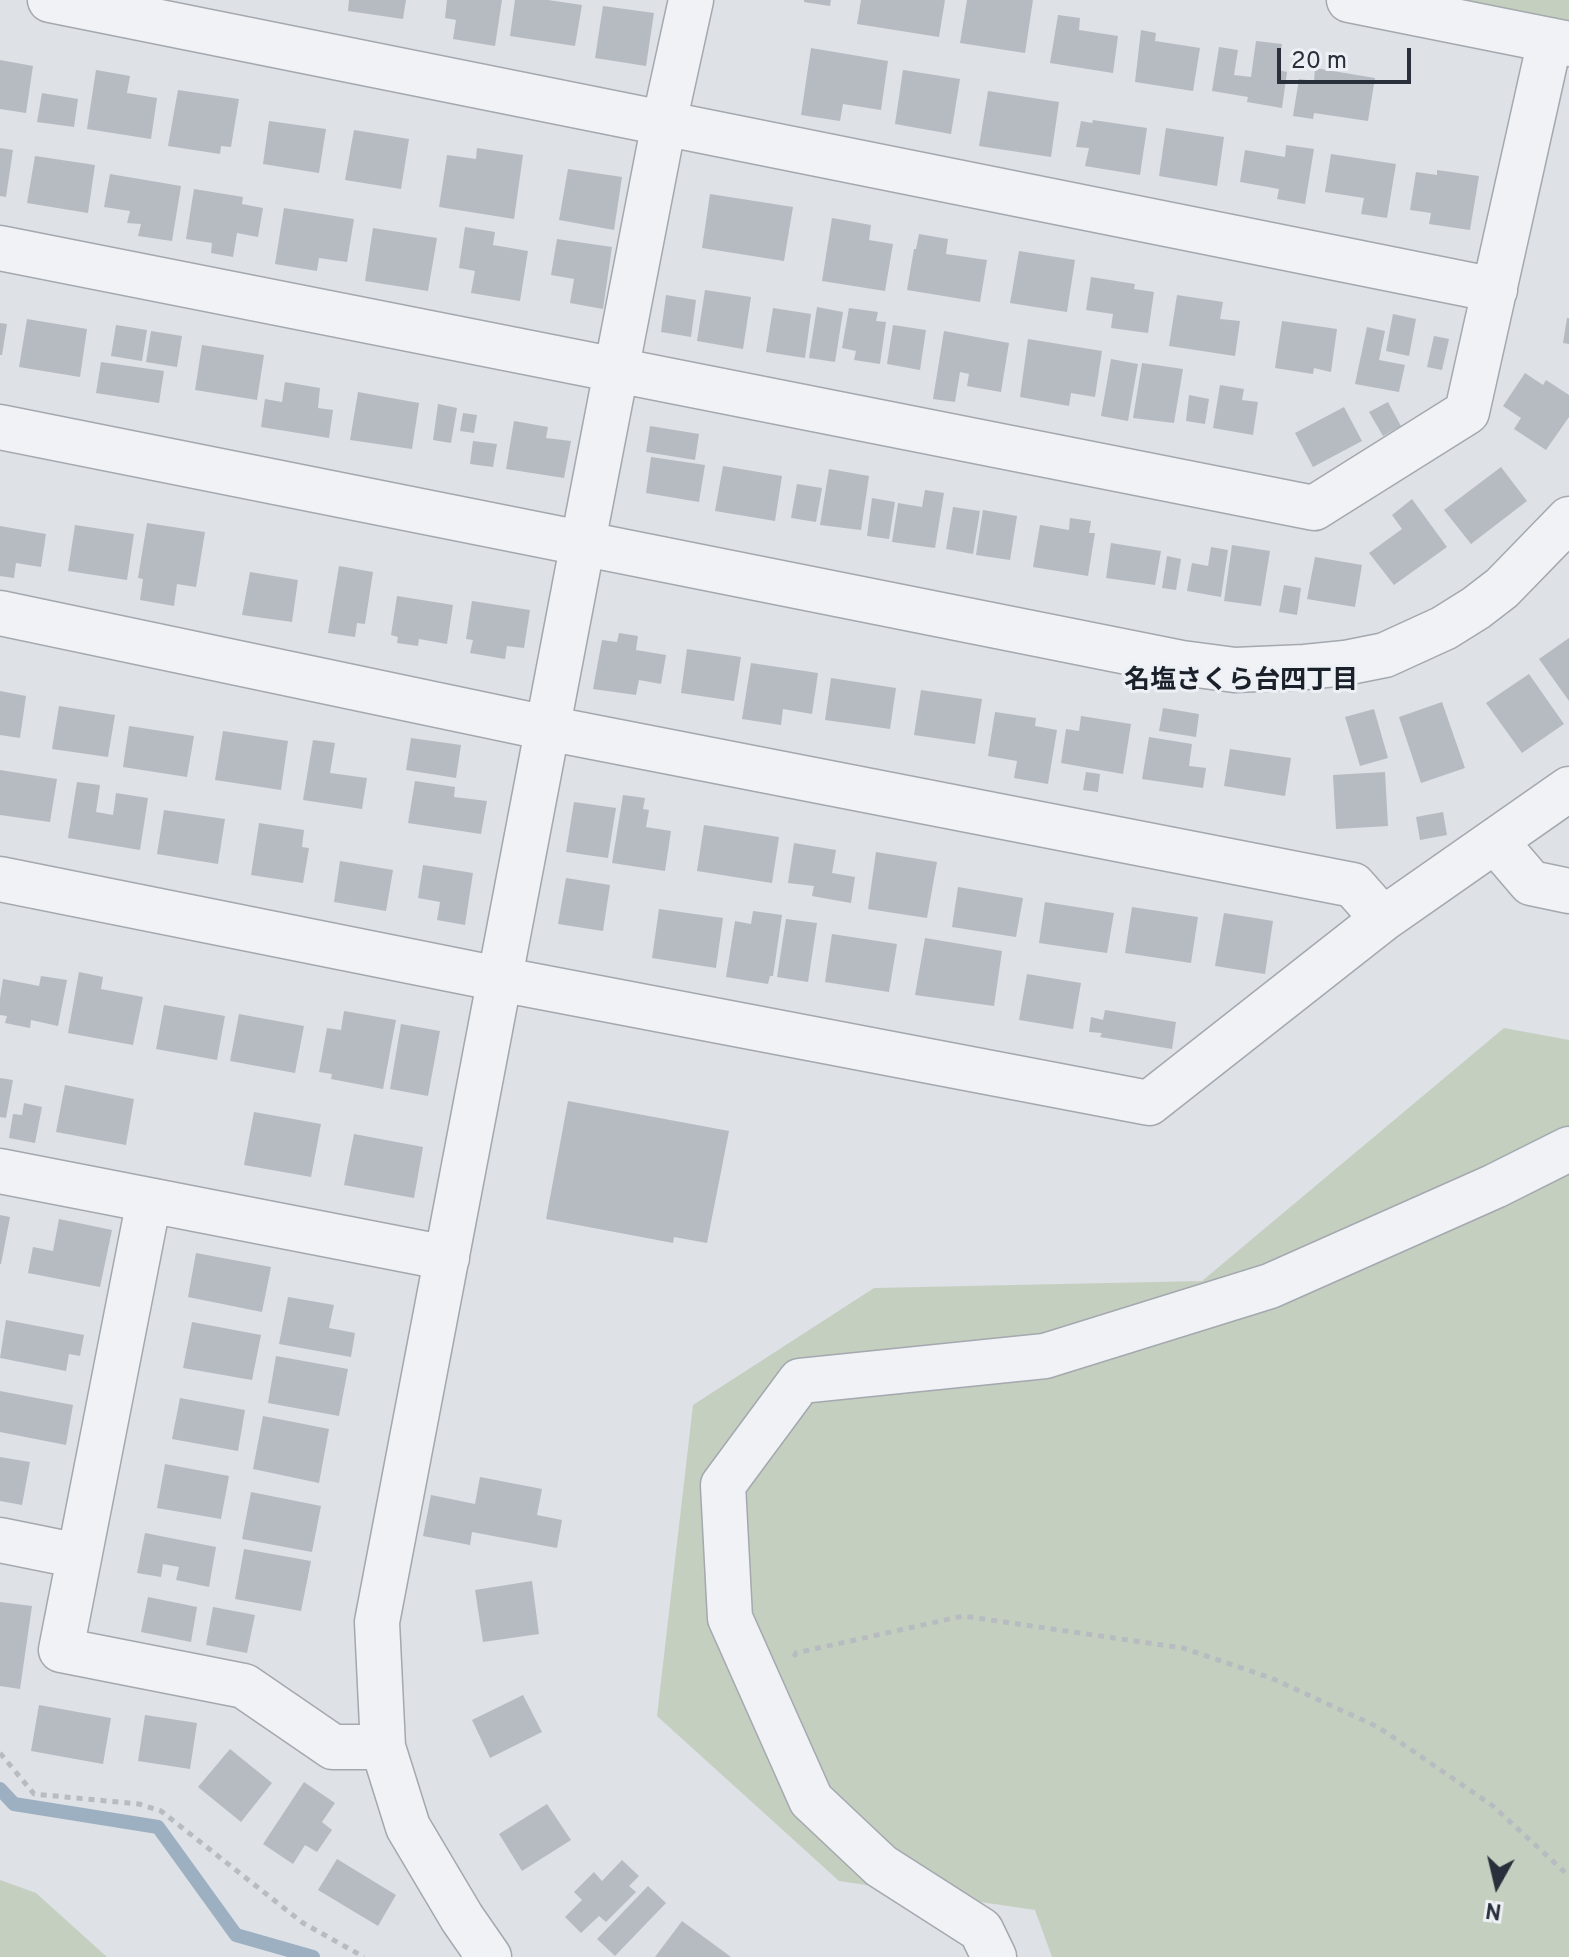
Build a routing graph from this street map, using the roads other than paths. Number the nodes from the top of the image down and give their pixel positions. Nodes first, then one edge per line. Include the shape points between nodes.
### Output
1 (50, 0) edge
2 (691, 0) edge
3 (1349, 0) edge
4 (1559, 42) edge
5 (664, 123) junction
6 (0, 248) edge
7 (1495, 290) junction
8 (617, 370) junction
9 (0, 427) edge
10 (1569, 519) edge
11 (583, 542) junction
12 (0, 613) edge
13 (547, 728) junction
14 (1569, 789) edge
15 (1495, 841) junction
16 (0, 879) edge
17 (1569, 891) edge
18 (1383, 919) junction
19 (499, 979) junction
20 (1569, 1149) edge
21 (0, 1171) edge
22 (149, 1200) junction
23 (447, 1258) junction
24 (0, 1540) edge
25 (79, 1556) junction
26 (383, 1747) junction
27 (489, 1957) edge
28 (994, 1957) edge

1 - 5 street
2 - 5 street
3 - 4 street
4 - 7 street
5 - 7 street
5 - 8 street
6 - 8 street
7 - 8 street via 1467,412 1314,508
8 - 11 street
9 - 11 street
10 - 11 street via 1476,608 1385,655 1235,670
11 - 13 street
12 - 13 street
13 - 18 street via 1353,885
13 - 19 street
14 - 15 street
15 - 17 street via 1531,883
15 - 18 street
16 - 19 street
18 - 19 street via 1149,1103
19 - 23 street
20 - 28 street via 1270,1286 1045,1356 800,1381 723,1485 730,1618 811,1800 881,1866 981,1930
21 - 22 street
22 - 23 street
22 - 25 street
23 - 26 street via 377,1622
24 - 25 street
25 - 26 street via 61,1650 244,1686 333,1747
26 - 27 street via 408,1827

